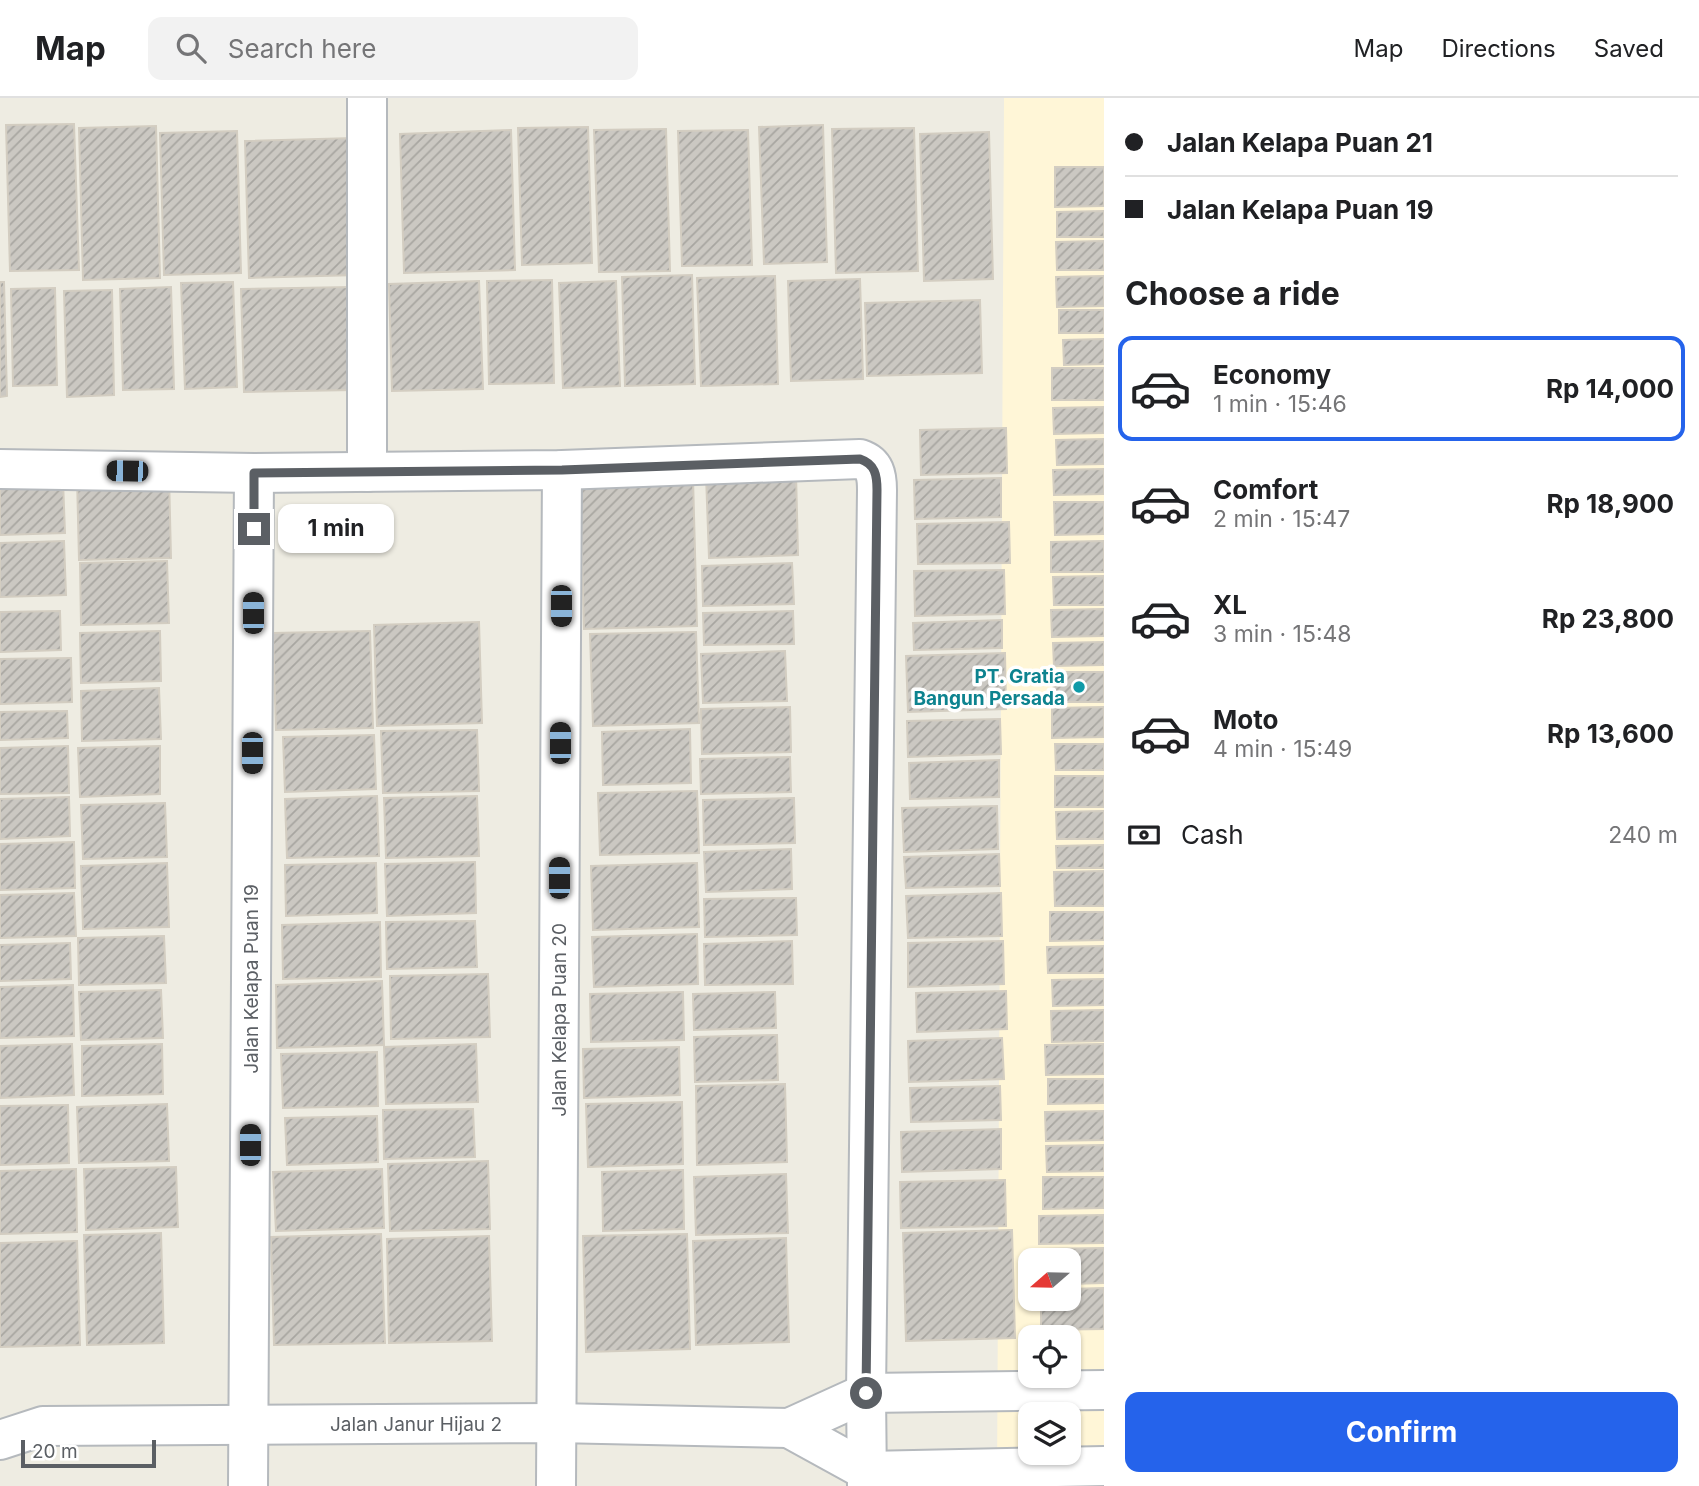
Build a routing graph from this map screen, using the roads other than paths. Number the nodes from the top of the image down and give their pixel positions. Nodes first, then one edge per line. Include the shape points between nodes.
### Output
1 (368, 98) edge
2 (0, 469) edge
3 (562, 470) junction
4 (367, 472) junction
5 (254, 473) junction
6 (1104, 1390) edge
7 (866, 1393) junction
8 (0, 1410) edge
9 (556, 1423) junction
10 (248, 1425) junction
11 (43, 1426) junction
12 (789, 1428) junction
13 (0, 1440) edge
14 (1104, 1466) edge
15 (867, 1478) edge
16 (248, 1486) edge
17 (556, 1486) edge

1 - 4 street
2 - 5 street
3 - 4 street
3 - 7 street via 860,459 877,475
3 - 9 street, Jalan Kelapa Puan 20
4 - 5 street
5 - 10 street, Jalan Kelapa Puan 19
6 - 7 street, Jalan Janur Hijau 2
7 - 12 street, Jalan Janur Hijau 2
7 - 15 street
8 - 11 street, Jalan Janur Hijau 2
9 - 10 street, Jalan Janur Hijau 2
9 - 12 street, Jalan Janur Hijau 2
9 - 17 street, Jalan Kelapa Puan 20
10 - 11 street, Jalan Janur Hijau 2
10 - 16 street, Jalan Kelapa Puan 19
11 - 13 street, Jalan Janur Hijau 2
12 - 15 street, Jalan Janur Hijau 2
14 - 15 street

